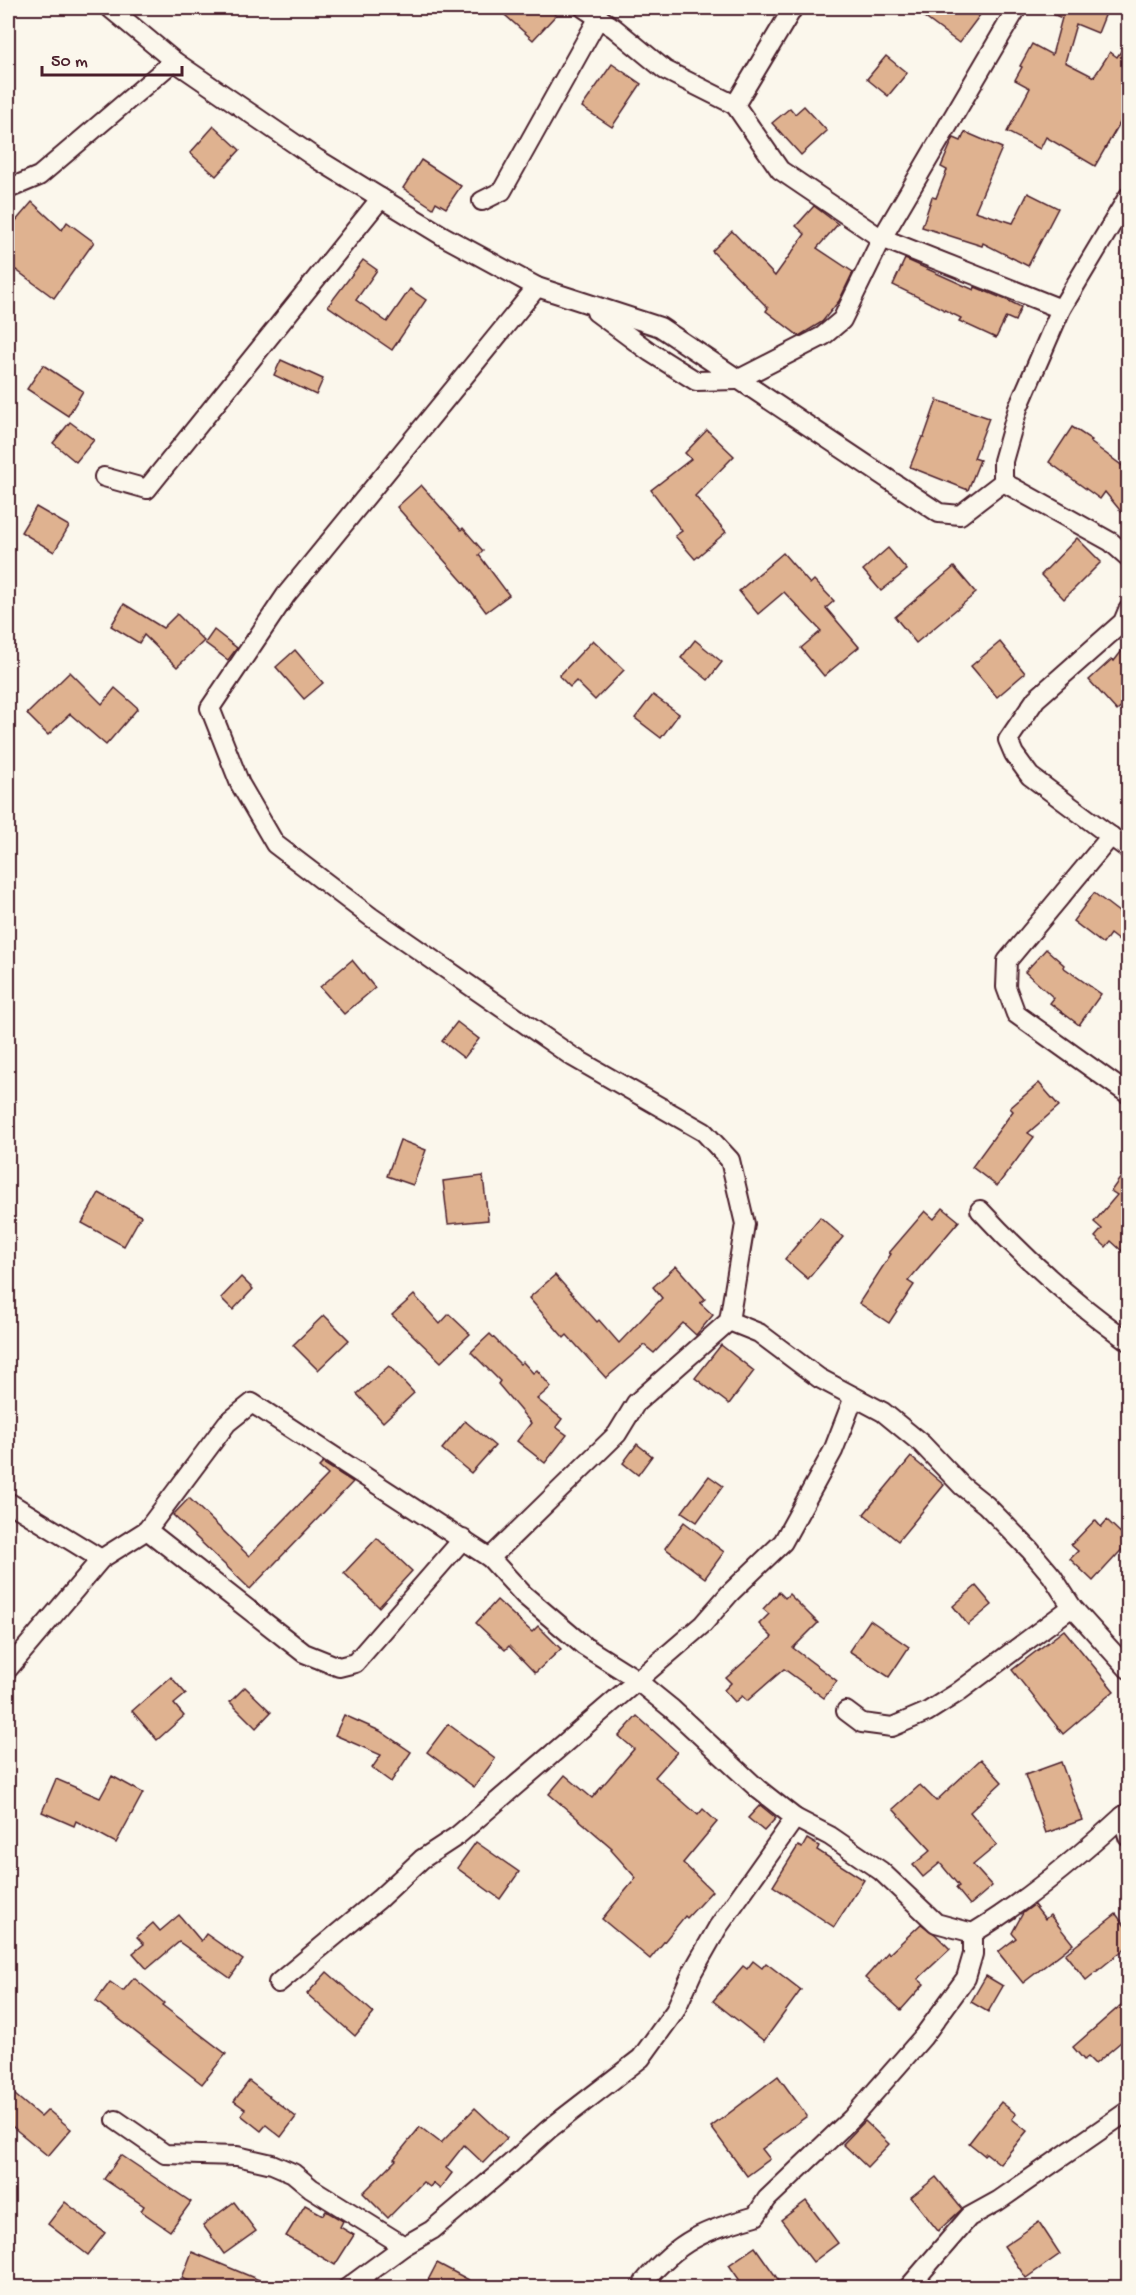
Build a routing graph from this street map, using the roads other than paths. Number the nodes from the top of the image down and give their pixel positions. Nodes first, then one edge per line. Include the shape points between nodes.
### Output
1 (110, 8) edge
2 (793, 8) edge
3 (1017, 8) edge
4 (592, 13) edge
5 (174, 62) junction
6 (735, 105) junction
7 (8, 189) edge
8 (1128, 196) edge
9 (381, 198) junction
10 (482, 201) dead end
11 (882, 238) junction
12 (537, 287) junction
13 (582, 302) junction
14 (1061, 309) junction
15 (737, 380) junction
16 (104, 477) dead end
17 (1003, 482) junction
18 (1128, 557) edge
19 (1128, 610) edge
20 (1111, 836) junction
21 (1128, 849) edge
22 (1128, 1094) edge
23 (980, 1210) dead end
24 (729, 1321) junction
25 (1128, 1341) edge
26 (854, 1397) junction
27 (8, 1502) edge
28 (147, 1530) junction
29 (463, 1539) junction
30 (490, 1558) junction
31 (101, 1559) junction
32 (1072, 1607) junction
33 (8, 1669) edge
34 (1128, 1669) edge
35 (637, 1681) junction
36 (846, 1711) dead end
37 (1126, 1814) edge
38 (795, 1818) junction
39 (1128, 1837) edge
40 (973, 1933) junction
41 (278, 1983) dead end
42 (1127, 2119) edge
43 (116, 2120) dead end
44 (404, 2246) junction
45 (644, 2282) dead end
46 (347, 2288) edge
47 (908, 2288) edge

1 - 5 street
2 - 6 street
3 - 11 street
4 - 6 street via 665,70
4 - 10 street via 502,191
5 - 7 street via 39,176
5 - 9 street
6 - 11 street via 780,170
8 - 14 street
9 - 12 street
9 - 16 street via 147,489
11 - 14 street
11 - 15 street via 842,320 823,336
12 - 13 street
12 - 24 street via 286,595 210,708 240,784 275,844 370,917 573,1057 704,1132 730,1160 745,1224
13 - 15 street via 660,327
13 - 15 street via 696,381
14 - 17 street via 1018,408 1003,461
15 - 17 street via 939,513 960,515
17 - 18 street via 1111,542
19 - 20 street via 1123,622 1036,699 1008,740 1030,776
20 - 21 street
20 - 22 street via 1007,961 1006,987 1016,1014
23 - 25 street via 1052,1280
24 - 26 street via 759,1333 819,1378
24 - 30 street via 636,1403 617,1434
26 - 32 street via 883,1412 986,1504 1052,1576
26 - 35 street via 833,1451 783,1542 703,1624
27 - 31 street
28 - 29 street via 227,1423 252,1403
28 - 29 street via 304,1653 339,1668 355,1663
28 - 31 street
29 - 30 street
30 - 35 street via 524,1595 584,1646
31 - 33 street
32 - 34 street
32 - 36 street via 957,1694 927,1712 892,1727 862,1723
35 - 38 street
35 - 41 street
37 - 39 street
37 - 40 street via 1003,1915
38 - 40 street via 830,1836 881,1871 936,1923
38 - 44 street via 718,1927 675,2011 641,2058 549,2129 432,2230
40 - 45 street via 973,1954 966,1978 923,2037 852,2118 767,2199 756,2216 698,2235 664,2258
42 - 47 street via 969,2217
43 - 44 street via 165,2154 237,2156 293,2173 310,2188
44 - 46 street

